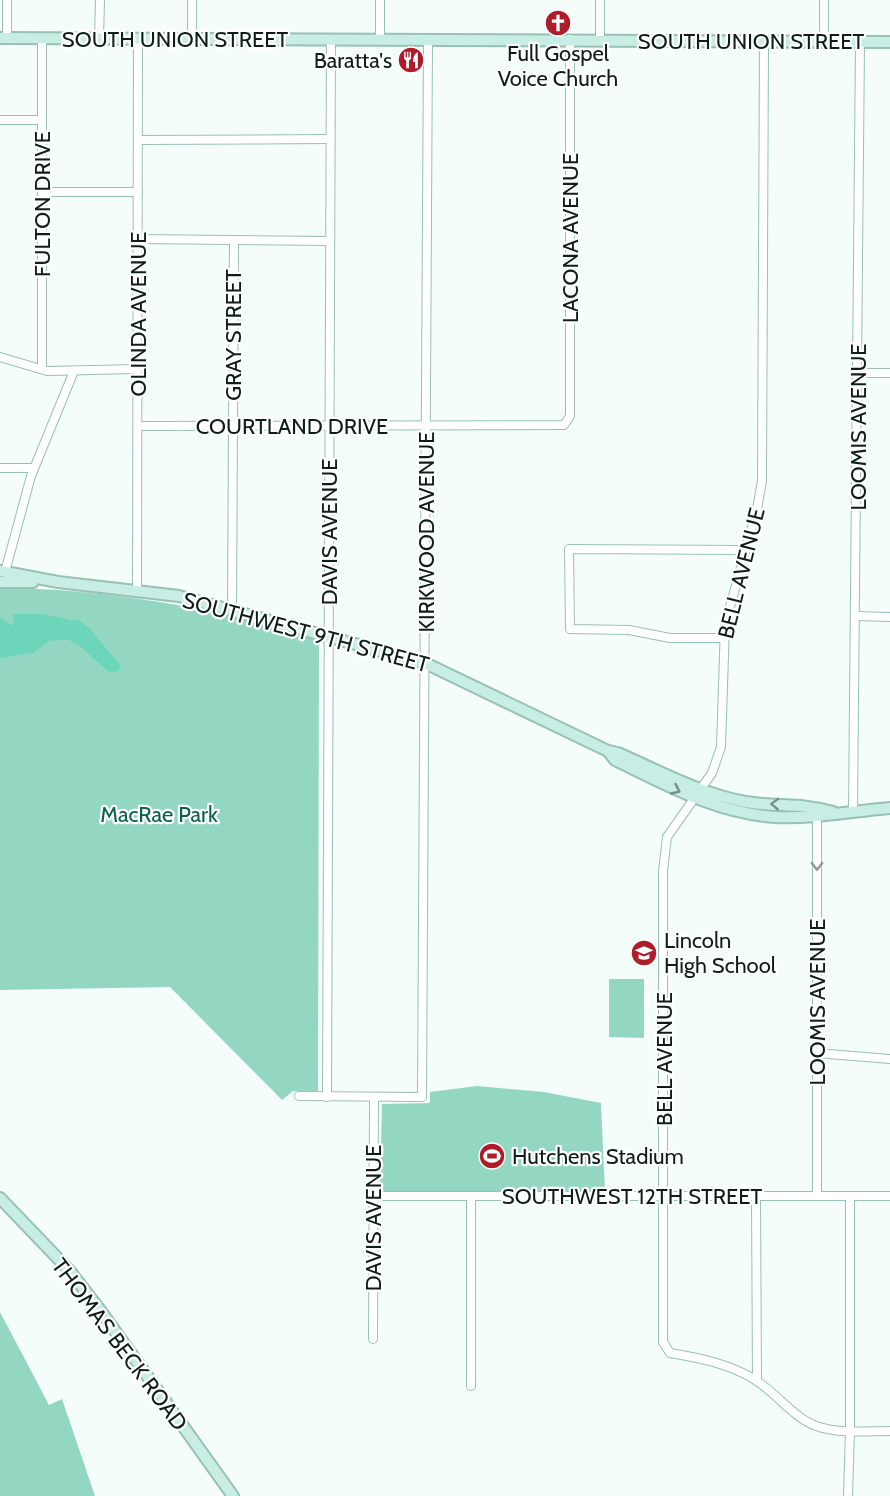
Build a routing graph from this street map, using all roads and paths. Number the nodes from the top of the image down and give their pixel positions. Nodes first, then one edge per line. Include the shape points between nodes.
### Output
1 (7, 0) edge
2 (100, 0) edge
3 (192, 0) edge
4 (380, 0) edge
5 (600, 0) edge
6 (824, 0) edge
7 (3, 38) edge
8 (42, 38) junction
9 (99, 39) junction
10 (138, 39) junction
11 (192, 39) junction
12 (331, 39) junction
13 (380, 39) junction
14 (428, 39) junction
15 (570, 39) junction
16 (600, 39) junction
17 (764, 41) junction
18 (824, 42) junction
19 (860, 42) junction
20 (890, 42) edge
21 (0, 120) edge
22 (42, 120) junction
23 (330, 139) junction
24 (138, 140) junction
25 (42, 192) junction
26 (138, 192) junction
27 (138, 239) junction
28 (234, 240) junction
29 (330, 241) junction
30 (0, 357) edge
31 (42, 369) junction
32 (138, 369) junction
33 (74, 371) junction
34 (858, 373) junction
35 (890, 373) edge
36 (138, 426) junction
37 (233, 426) junction
38 (329, 426) junction
39 (426, 426) junction
40 (555, 426) joint
41 (0, 468) edge
42 (34, 468) junction
43 (746, 550) junction
44 (2, 575) edge
45 (137, 590) junction
46 (232, 610) junction
47 (856, 616) junction
48 (890, 617) edge
49 (329, 635) junction
50 (723, 638) junction
51 (426, 663) junction
52 (698, 794) junction
53 (890, 808) edge
54 (853, 811) junction
55 (817, 812) junction
56 (816, 1053) junction
57 (890, 1059) edge
58 (299, 1096) dead end
59 (327, 1097) junction
60 (374, 1097) junction
61 (373, 1196) junction
62 (471, 1196) junction
63 (817, 1196) junction
64 (850, 1196) junction
65 (890, 1196) edge
66 (663, 1197) junction
67 (756, 1197) junction
68 (0, 1198) edge
69 (373, 1339) dead end
70 (757, 1381) junction
71 (471, 1386) dead end
72 (850, 1431) junction
73 (890, 1431) edge
74 (233, 1496) edge
75 (848, 1496) edge

1 - 7 street
2 - 9 street
3 - 11 street
4 - 13 street
5 - 16 street
6 - 18 street
7 - 8 main road, SOUTH UNION STREET
8 - 9 main road, SOUTH UNION STREET
8 - 22 street, FULTON DRIVE
9 - 10 main road, SOUTH UNION STREET
10 - 11 main road, SOUTH UNION STREET
10 - 24 street, OLINDA AVENUE
11 - 12 main road, SOUTH UNION STREET
12 - 13 main road, SOUTH UNION STREET
12 - 23 street, DAVIS AVENUE
13 - 14 main road, SOUTH UNION STREET
14 - 15 main road, SOUTH UNION STREET
14 - 39 street, KIRKWOOD AVENUE
15 - 16 main road, SOUTH UNION STREET
15 - 40 street, LACONA AVENUE via 570,416 564,425
16 - 17 main road, SOUTH UNION STREET
17 - 18 main road, SOUTH UNION STREET
17 - 43 street, BELL AVENUE via 762,481
18 - 19 main road, SOUTH UNION STREET
19 - 20 main road, SOUTH UNION STREET
19 - 34 street, LOOMIS AVENUE
21 - 22 street
22 - 25 street, FULTON DRIVE
23 - 24 street
23 - 29 street, DAVIS AVENUE
24 - 26 street, OLINDA AVENUE
25 - 26 street
25 - 31 street, FULTON DRIVE
26 - 27 street, OLINDA AVENUE
27 - 28 street
27 - 32 street, OLINDA AVENUE
28 - 29 street
28 - 37 street, GRAY STREET
29 - 38 street, DAVIS AVENUE
30 - 31 street
31 - 33 street
32 - 33 street
32 - 36 street, OLINDA AVENUE
33 - 42 street
34 - 35 street
34 - 47 street, LOOMIS AVENUE
36 - 37 street, COURTLAND DRIVE
36 - 45 street, OLINDA AVENUE
37 - 38 street, COURTLAND DRIVE
37 - 46 street, GRAY STREET
38 - 39 street, COURTLAND DRIVE
38 - 49 street, DAVIS AVENUE
39 - 40 street, COURTLAND DRIVE
39 - 51 street, KIRKWOOD AVENUE
41 - 42 street
42 - 44 street
43 - 50 street, BELL AVENUE
43 - 50 street via 569,549 570,629 628,630 670,638
44 - 45 main road, SOUTHWEST 9TH STREET
45 - 46 main road, SOUTHWEST 9TH STREET
46 - 49 main road, SOUTHWEST 9TH STREET
47 - 48 street
47 - 54 street, LOOMIS AVENUE
49 - 51 main road, SOUTHWEST 9TH STREET
49 - 59 street, DAVIS AVENUE
50 - 52 street, BELL AVENUE via 722,738 716,765
51 - 52 main road, SOUTHWEST 9TH STREET via 608,751 615,760
51 - 60 street, KIRKWOOD AVENUE via 422,1097
52 - 55 main road, SOUTHWEST 9TH STREET via 748,814
52 - 66 street, BELL AVENUE via 667,837 663,871
53 - 54 main road, SOUTHWEST 9TH STREET
54 - 55 main road, SOUTHWEST 9TH STREET
55 -> 56 street, LOOMIS AVENUE
56 - 57 street
56 - 63 street, LOOMIS AVENUE
58 - 59 street
59 - 60 street
60 - 61 street, DAVIS AVENUE
61 - 62 street, SOUTHWEST 12TH STREET
61 - 69 street, DAVIS AVENUE
62 - 66 street, SOUTHWEST 12TH STREET
62 - 71 street
63 - 64 street, SOUTHWEST 12TH STREET
63 - 67 street, SOUTHWEST 12TH STREET
64 - 65 street, SOUTHWEST 12TH STREET
64 - 72 street
66 - 67 street, SOUTHWEST 12TH STREET
66 - 70 street, BELL AVENUE via 663,1342 670,1353 722,1365
67 - 70 street
68 - 74 main road, THOMAS BECK ROAD via 69,1270
70 - 72 street via 810,1423
72 - 73 street
72 - 75 street

